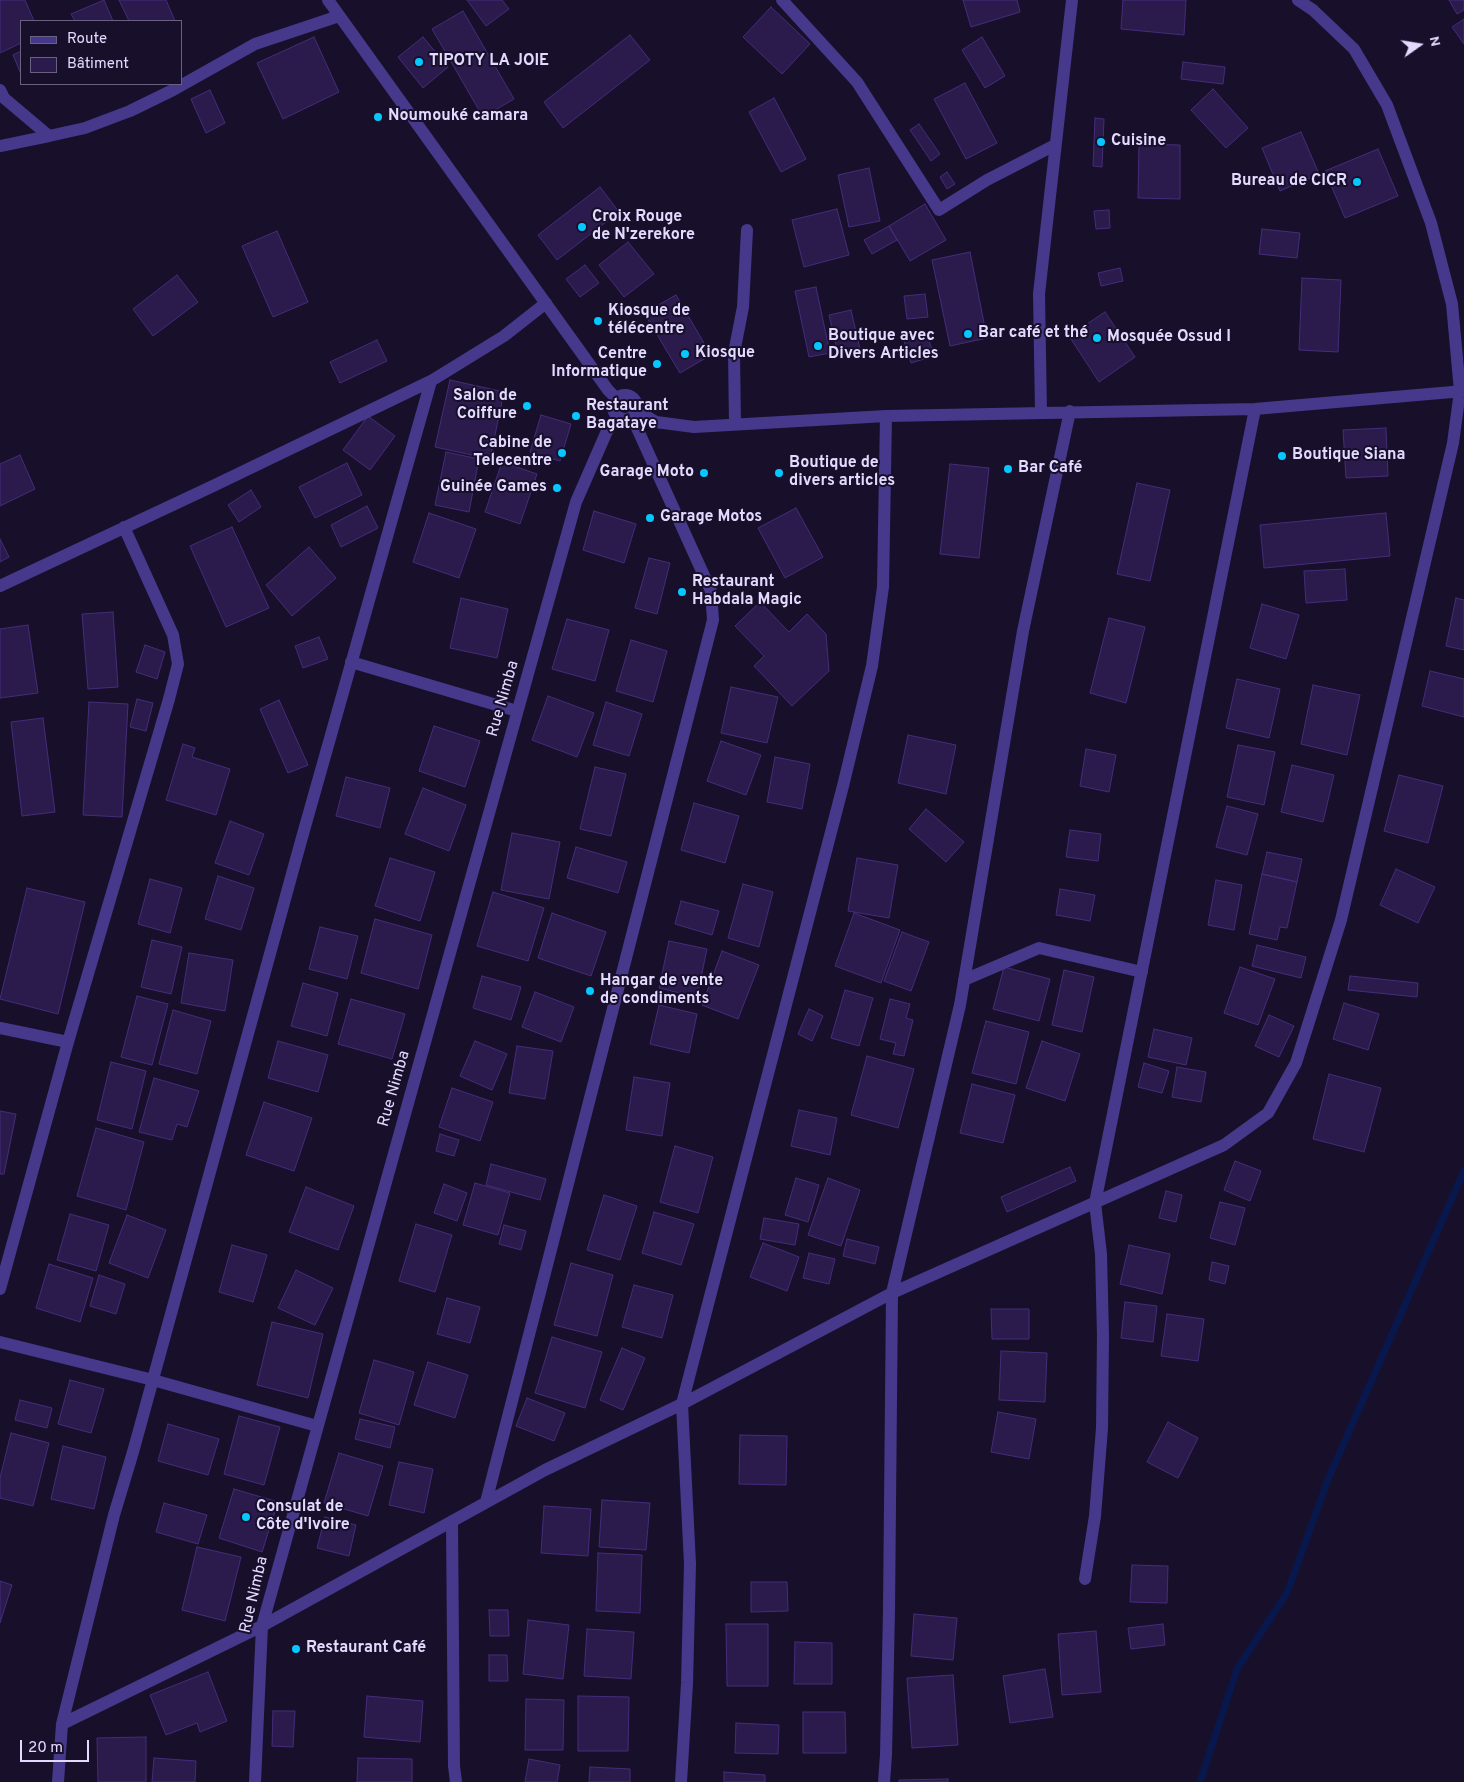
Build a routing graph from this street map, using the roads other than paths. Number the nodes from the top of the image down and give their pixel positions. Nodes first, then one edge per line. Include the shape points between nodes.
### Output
1 (328, 0) edge
2 (782, 0) edge
3 (1072, 0) edge
4 (1298, 0) edge
5 (339, 16) junction
6 (182, 85) edge
7 (182, 85) edge
8 (0, 90) edge
9 (49, 136) junction
10 (1055, 145) junction
11 (0, 146) edge
12 (747, 230) dead end
13 (546, 303) junction
14 (431, 381) junction
15 (1462, 391) edge
16 (617, 399) junction
17 (1255, 409) junction
18 (1070, 411) junction
19 (1041, 412) junction
20 (635, 414) junction
21 (886, 416) junction
22 (618, 417) junction
23 (734, 424) junction
24 (124, 528) junction
25 (0, 586) edge
26 (351, 662) junction
27 (518, 711) junction
28 (1142, 972) junction
29 (964, 980) junction
30 (0, 1028) edge
31 (68, 1042) junction
32 (1095, 1203) junction
33 (0, 1289) edge
34 (892, 1293) junction
35 (0, 1342) edge
36 (153, 1380) junction
37 (682, 1404) junction
38 (318, 1426) junction
39 (486, 1502) junction
40 (452, 1521) junction
41 (1085, 1579) dead end
42 (262, 1626) junction
43 (62, 1724) junction
44 (58, 1782) edge
45 (255, 1782) edge
46 (456, 1782) edge
47 (681, 1782) edge
48 (884, 1782) edge

1 - 5 street
2 - 10 street via 857,82 939,210 987,180
3 - 10 street
4 - 15 street via 1354,49 1387,105 1431,223 1448,286
5 - 7 street via 255,44
5 - 13 street
6 - 9 street via 130,111 85,128
8 - 9 street via 4,98
9 - 11 street
10 - 19 street via 1039,294
12 - 23 street via 743,307 734,353
13 - 14 street via 504,336
13 - 16 street
14 - 24 street
14 - 26 street
15 - 17 street
15 - 32 street via 1453,443 1341,920 1296,1063 1268,1113 1224,1144
16 - 20 street via 624,395 631,397 637,403
16 - 22 street via 613,406
17 - 18 street
17 - 28 street
18 - 19 street
18 - 29 street via 1023,631
19 - 21 street
20 - 22 street via 625,419
20 - 23 street via 656,422 694,427
20 - 39 street via 711,591 713,620
21 - 23 street
21 - 37 street via 883,587 872,666
22 - 27 street, Rue Nimba via 608,431 576,502
24 - 25 street
24 - 31 street via 173,635 178,664
26 - 27 street
26 - 36 street
27 - 38 street, Rue Nimba
28 - 29 street via 1039,948
28 - 32 street
29 - 34 street
30 - 31 street
31 - 33 street
32 - 34 street
32 - 41 street via 1101,1254 1102,1428 1096,1516
34 - 37 street
34 - 48 street
35 - 36 street
36 - 38 street
36 - 43 street via 114,1515
37 - 39 street
37 - 47 street via 690,1564
38 - 42 street, Rue Nimba
39 - 40 street
40 - 42 street
40 - 46 street
42 - 43 street
42 - 45 street, Rue Nimba
43 - 44 street

